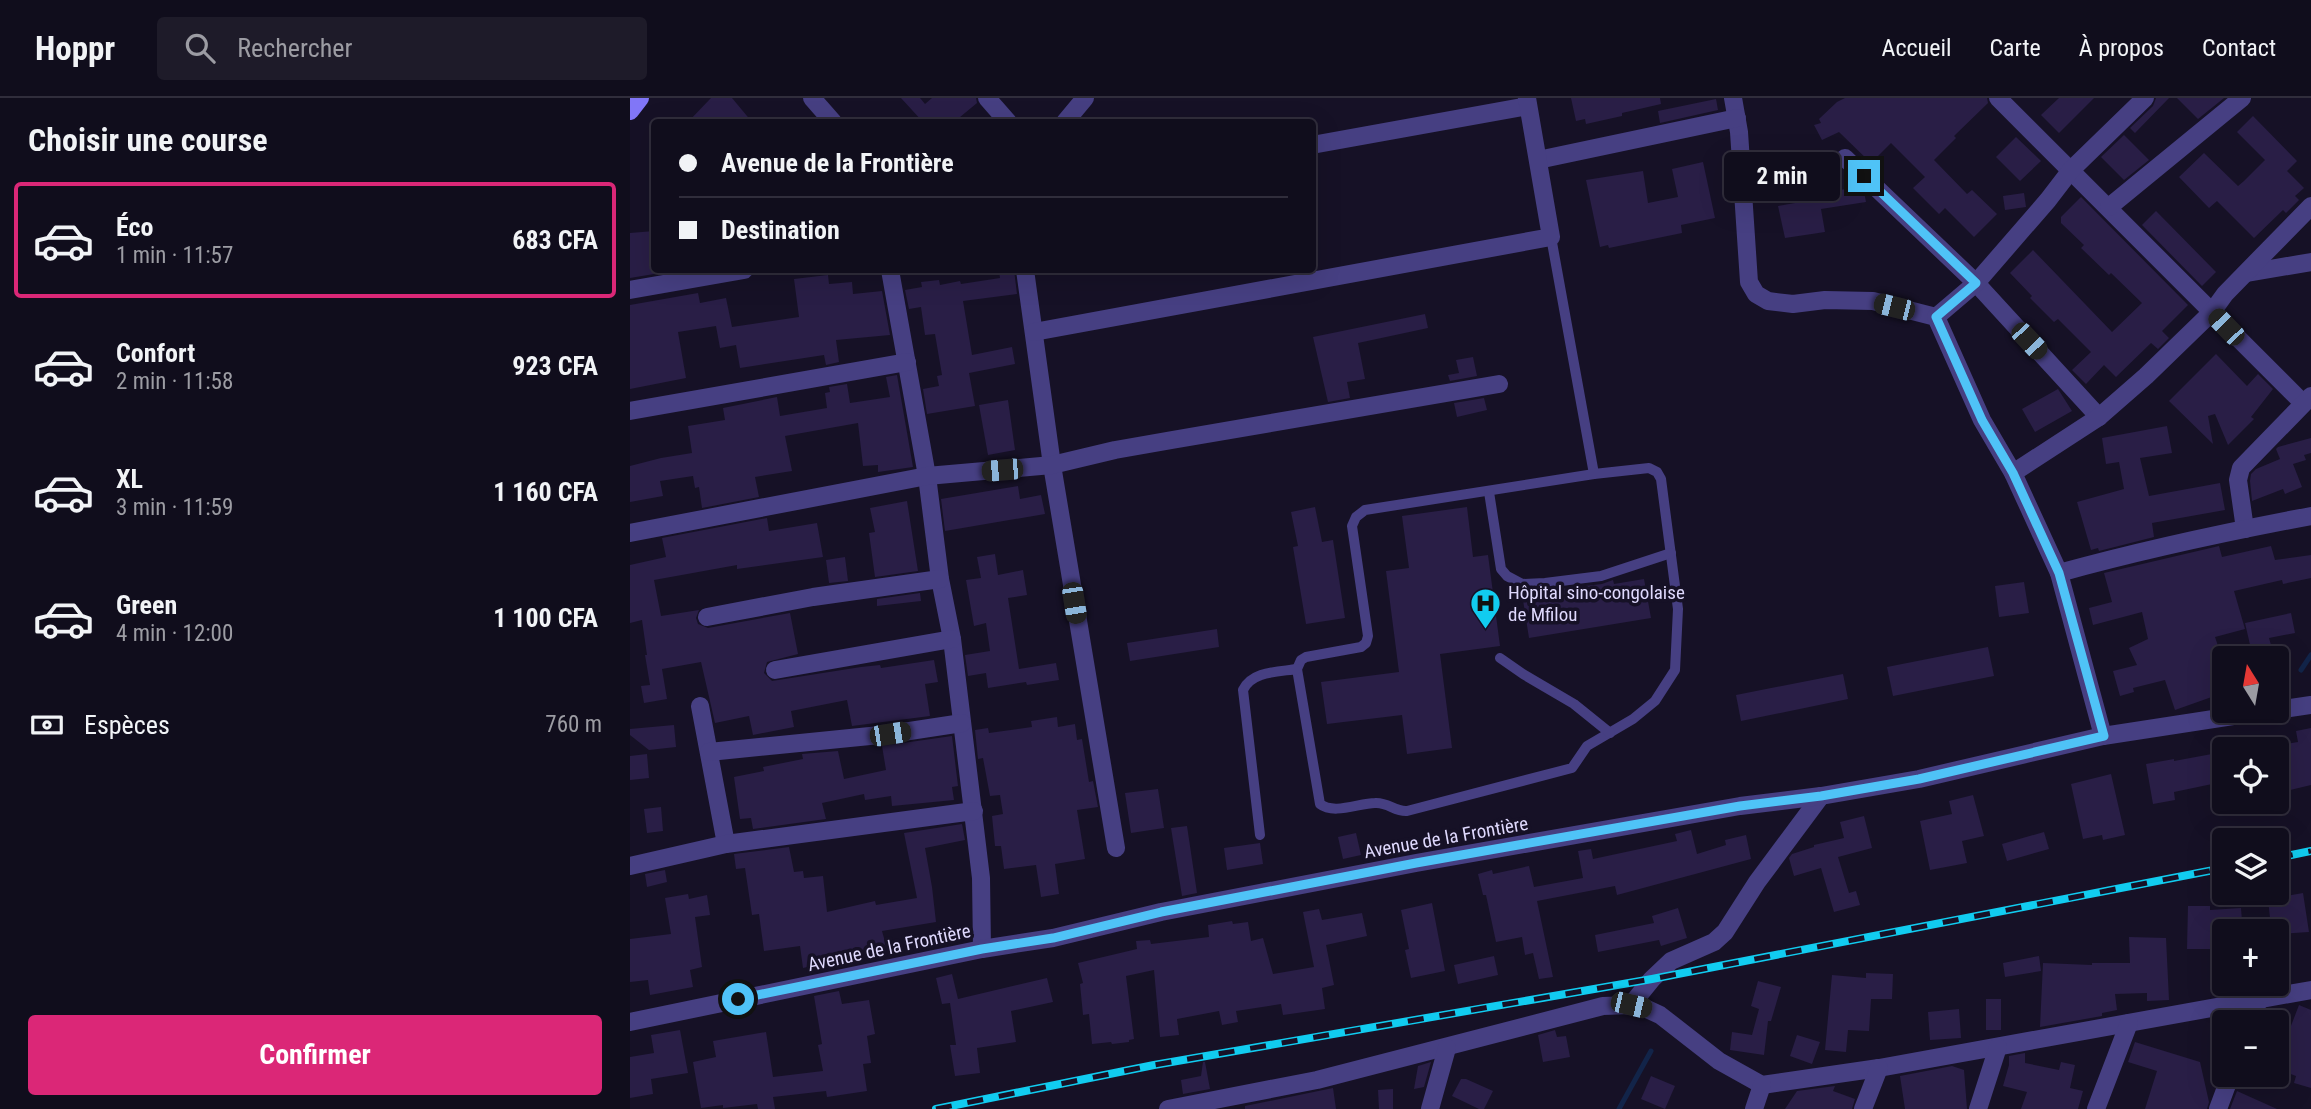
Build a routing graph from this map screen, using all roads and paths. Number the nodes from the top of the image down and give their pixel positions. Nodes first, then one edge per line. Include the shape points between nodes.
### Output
1 (640, 98) edge
2 (812, 98) edge
3 (987, 98) edge
4 (1085, 98) edge
5 (1733, 98) edge
6 (1998, 98) edge
7 (2145, 98) edge
8 (2242, 98) edge
9 (1528, 102) edge
10 (630, 111) edge
11 (1737, 118) junction
12 (830, 119) edge
13 (1005, 119) edge
14 (1068, 119) edge
15 (1316, 144) edge
16 (1845, 158) dead end
17 (1538, 160) junction
18 (2071, 170) junction
19 (2311, 206) edge
20 (2109, 207) junction
21 (1551, 237) junction
22 (2311, 262) edge
23 (727, 273) edge
24 (891, 273) edge
25 (1025, 273) edge
26 (2247, 273) junction
27 (1976, 283) junction
28 (630, 290) edge
29 (2212, 312) junction
30 (1936, 317) junction
31 (1034, 332) junction
32 (907, 362) junction
33 (1499, 383) dead end
34 (2307, 400) edge
35 (630, 411) edge
36 (2099, 417) junction
37 (1052, 466) junction
38 (2013, 473) junction
39 (1594, 474) junction
40 (927, 476) junction
41 (1489, 492) junction
42 (2311, 516) edge
43 (2245, 528) junction
44 (630, 533) edge
45 (1671, 552) junction
46 (2059, 573) junction
47 (940, 579) junction
48 (708, 617) dead end
49 (952, 639) junction
50 (1500, 658) dead end
51 (1297, 669) junction
52 (775, 670) dead end
53 (700, 705) dead end
54 (2311, 705) edge
55 (2289, 708) edge
56 (2212, 719) edge
57 (962, 723) junction
58 (1610, 733) junction
59 (2104, 736) junction
60 (709, 752) junction
61 (1821, 796) junction
62 (974, 811) junction
63 (1260, 835) dead end
64 (726, 844) junction
65 (1116, 848) dead end
66 (630, 866) edge
67 (982, 949) junction
68 (2311, 990) edge
69 (2259, 1000) junction
70 (1631, 1005) junction
71 (2255, 1010) edge
72 (630, 1021) edge
73 (2129, 1023) junction
74 (1998, 1047) junction
75 (1447, 1048) junction
76 (1879, 1068) junction
77 (1762, 1086) junction
78 (2226, 1087) edge
79 (1239, 1102) edge
80 (1168, 1109) edge
81 (1430, 1109) edge
82 (1754, 1109) edge
83 (1863, 1109) edge
84 (1978, 1109) edge
85 (2096, 1109) edge
86 (2218, 1109) edge

1 - 10 street
2 - 12 street
3 - 13 street
4 - 14 street
5 - 11 street
6 - 18 street
7 - 18 street
8 - 20 street
9 - 15 street
9 - 17 street
11 - 17 street
11 - 30 street via 1749,282 1756,294 1768,301 1793,304 1873,301
16 - 27 street
17 - 21 street
18 - 20 street
18 - 27 street
19 - 26 street
20 - 29 street
21 - 31 street
21 - 39 lane
22 - 26 street
23 - 28 street
24 - 32 street
25 - 31 street
26 - 29 street
27 - 30 street
27 - 36 street
29 - 34 street
29 - 36 street
30 - 38 street via 1982,420
31 - 37 street
32 - 35 street
32 - 40 street
33 - 37 street via 1115,450
34 - 43 street via 2242,468 2238,480
36 - 38 street
37 - 40 street
37 - 65 street
38 - 46 street
39 - 41 lane
39 - 45 lane via 1649,468 1657,472
40 - 44 street
40 - 47 street
41 - 45 lane via 1498,561 1507,576 1522,584 1601,576
41 - 51 lane via 1365,510 1356,517 1352,526 1366,643 1306,657
42 - 43 street
43 - 46 street
45 - 58 lane via 1678,609 1675,670 1655,701
46 - 59 street
47 - 48 street
47 - 49 street
49 - 52 street
49 - 57 street
50 - 58 lane via 1574,704
51 - 58 lane via 1317,794 1320,804 1330,809 1383,803 1398,812 1407,811 1572,768 1587,746
51 - 63 lane via 1255,677 1243,690
53 - 60 street
54 - 55 street
56 - 59 street, Avenue de la Frontière
57 - 60 street
57 - 62 street
59 - 61 street, Avenue de la Frontière via 1919,779
60 - 64 street
61 - 67 street, Avenue de la Frontière via 1416,863
61 - 70 street via 1725,932 1714,942 1671,961
62 - 64 street
62 - 67 street
64 - 66 street
67 - 72 street, Avenue de la Frontière
68 - 69 street
69 - 71 street
69 - 73 street
70 - 75 street via 1603,1006
70 - 77 street via 1660,1015
73 - 74 street
73 - 85 street
74 - 76 street
74 - 84 street
75 - 79 street
75 - 81 street
76 - 77 street
76 - 83 street
77 - 82 street
78 - 86 street
79 - 80 street

